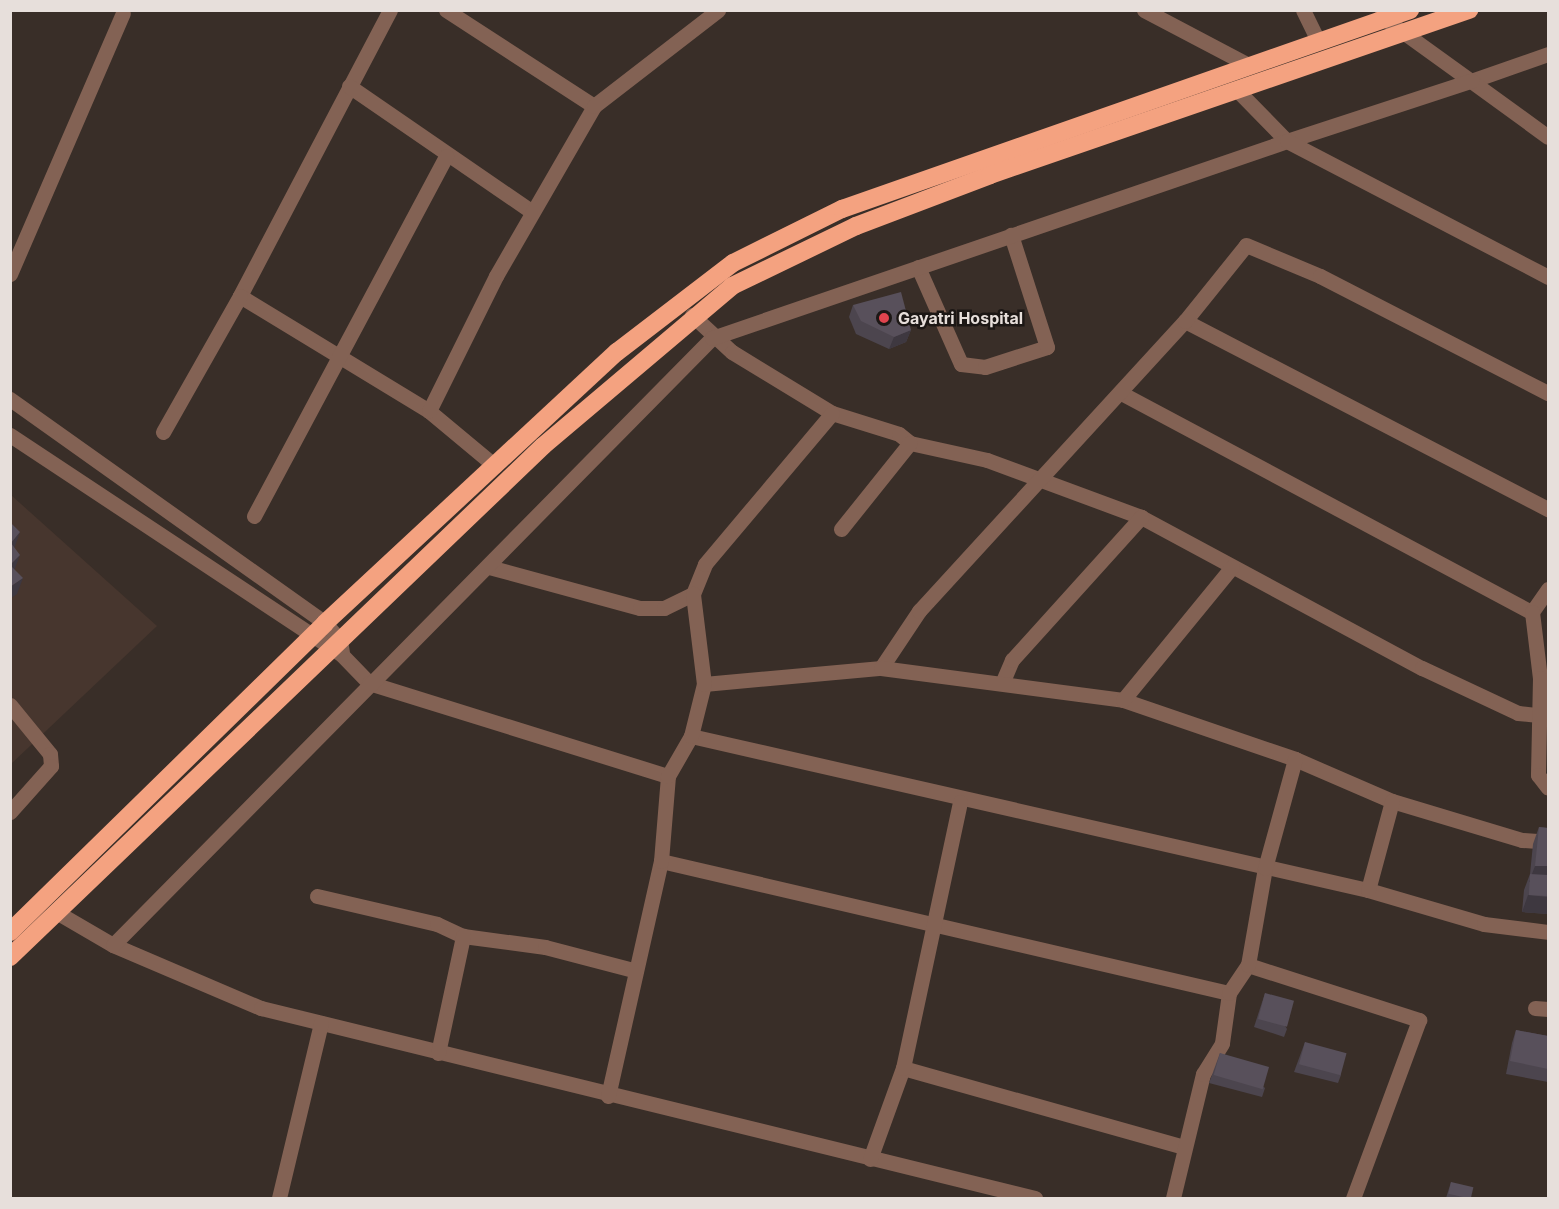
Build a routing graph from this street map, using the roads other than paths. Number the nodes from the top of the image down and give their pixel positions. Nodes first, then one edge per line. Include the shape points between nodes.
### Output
1 (390, 10) edge
2 (446, 10) edge
3 (718, 10) edge
4 (1144, 10) edge
5 (1303, 10) edge
6 (1410, 10) edge
7 (1469, 10) edge
8 (123, 13) dead end
9 (1383, 15) edge
10 (1407, 34) junction
11 (1318, 41) junction
12 (1548, 54) edge
13 (1250, 66) junction
14 (1471, 81) junction
15 (349, 86) junction
16 (1236, 89) junction
17 (594, 106) junction
18 (1548, 137) edge
19 (1287, 141) junction
20 (446, 156) junction
21 (532, 212) junction
22 (1011, 235) junction
23 (918, 267) junction
24 (10, 274) edge
25 (1548, 277) edge
26 (240, 296) junction
27 (692, 315) junction
28 (1185, 321) junction
29 (712, 338) junction
30 (337, 355) junction
31 (1121, 393) junction
32 (1548, 393) edge
33 (10, 399) edge
34 (429, 411) junction
35 (832, 413) junction
36 (163, 432) dead end
37 (10, 435) edge
38 (910, 443) junction
39 (495, 466) junction
40 (1040, 478) junction
41 (1548, 508) edge
42 (254, 516) dead end
43 (1141, 517) junction
44 (841, 529) dead end
45 (489, 567) junction
46 (1232, 567) junction
47 (1548, 589) edge
48 (693, 594) junction
49 (1532, 612) junction
50 (319, 630) junction
51 (337, 648) junction
52 (881, 668) junction
53 (1003, 681) junction
54 (369, 683) junction
55 (704, 684) junction
56 (1123, 700) junction
57 (10, 705) edge
58 (1536, 715) junction
59 (691, 736) junction
60 (1295, 759) junction
61 (668, 776) junction
62 (1548, 788) edge
63 (1392, 801) junction
64 (960, 802) junction
65 (10, 812) edge
66 (1548, 842) edge
67 (661, 861) junction
68 (1265, 868) junction
69 (1368, 890) junction
70 (317, 896) dead end
71 (58, 913) junction
72 (934, 925) junction
73 (10, 932) edge
74 (1548, 932) edge
75 (463, 936) junction
76 (113, 945) junction
77 (10, 957) edge
78 (1248, 965) junction
79 (633, 970) junction
80 (1229, 993) junction
81 (321, 1023) junction
82 (438, 1053) junction
83 (903, 1068) junction
84 (608, 1096) junction
85 (1181, 1146) junction
86 (870, 1159) junction
87 (279, 1198) edge
88 (1035, 1198) edge
89 (1173, 1198) edge
90 (1353, 1198) edge

1 - 15 street
2 - 17 street
3 - 17 street
4 - 13 street
5 - 11 street
6 - 9 highway
7 - 10 highway
8 - 24 street
9 - 10 street
9 - 11 highway
10 - 14 street
10 - 16 highway
11 - 13 highway
12 - 14 street
13 - 39 highway via 842,208 762,246 677,301
14 - 18 street
14 - 19 street
15 - 20 street
15 - 26 street
16 - 19 street
16 - 27 highway via 856,226 732,286
17 - 21 street
19 - 22 street
19 - 25 street
20 - 21 street
20 - 30 street
21 - 34 street
22 - 23 street
22 - 23 street via 1047,347 985,367 961,364
23 - 29 street
26 - 30 street
26 - 36 street
27 - 29 street
27 - 51 highway via 543,446
28 - 31 street
28 - 32 street via 1246,245 1320,276
28 - 41 street
29 - 35 street
29 - 45 street
30 - 34 street
30 - 42 street
31 - 40 street
31 - 49 street
33 - 50 street
34 - 39 street
35 - 38 street via 899,434
35 - 48 street via 705,564
37 - 50 street
38 - 40 street
38 - 44 street
39 - 50 highway
40 - 43 street
40 - 52 street via 919,611
43 - 46 street
43 - 53 street via 1012,660
45 - 48 street via 640,608 664,608
45 - 54 street
46 - 56 street
46 - 58 street via 1422,668 1518,713
47 - 49 street
48 - 55 street
49 - 58 street via 1540,678
50 - 51 street
50 - 73 highway
51 - 54 street
51 - 71 highway
52 - 53 street
52 - 55 street
53 - 56 street
54 - 61 street
54 - 76 street
55 - 59 street
56 - 60 street
57 - 65 street via 50,754 51,766
58 - 62 street via 1538,775
59 - 61 street
59 - 64 street
60 - 63 street
60 - 68 street
61 - 67 street
63 - 66 street via 1522,840
63 - 69 street
64 - 68 street
64 - 72 street
67 - 72 street
67 - 79 street
68 - 69 street
68 - 78 street
69 - 74 street via 1484,924
70 - 75 street via 437,924
71 - 76 street
71 - 77 highway
72 - 80 street
72 - 83 street
75 - 79 street via 545,947
75 - 82 street
76 - 81 street via 261,1008
78 - 80 street
78 - 90 street via 1419,1020
79 - 84 street
80 - 85 street via 1222,1043 1203,1074
81 - 82 street
81 - 87 street
82 - 84 street
83 - 85 street
83 - 86 street
84 - 86 street
85 - 89 street
86 - 88 street

